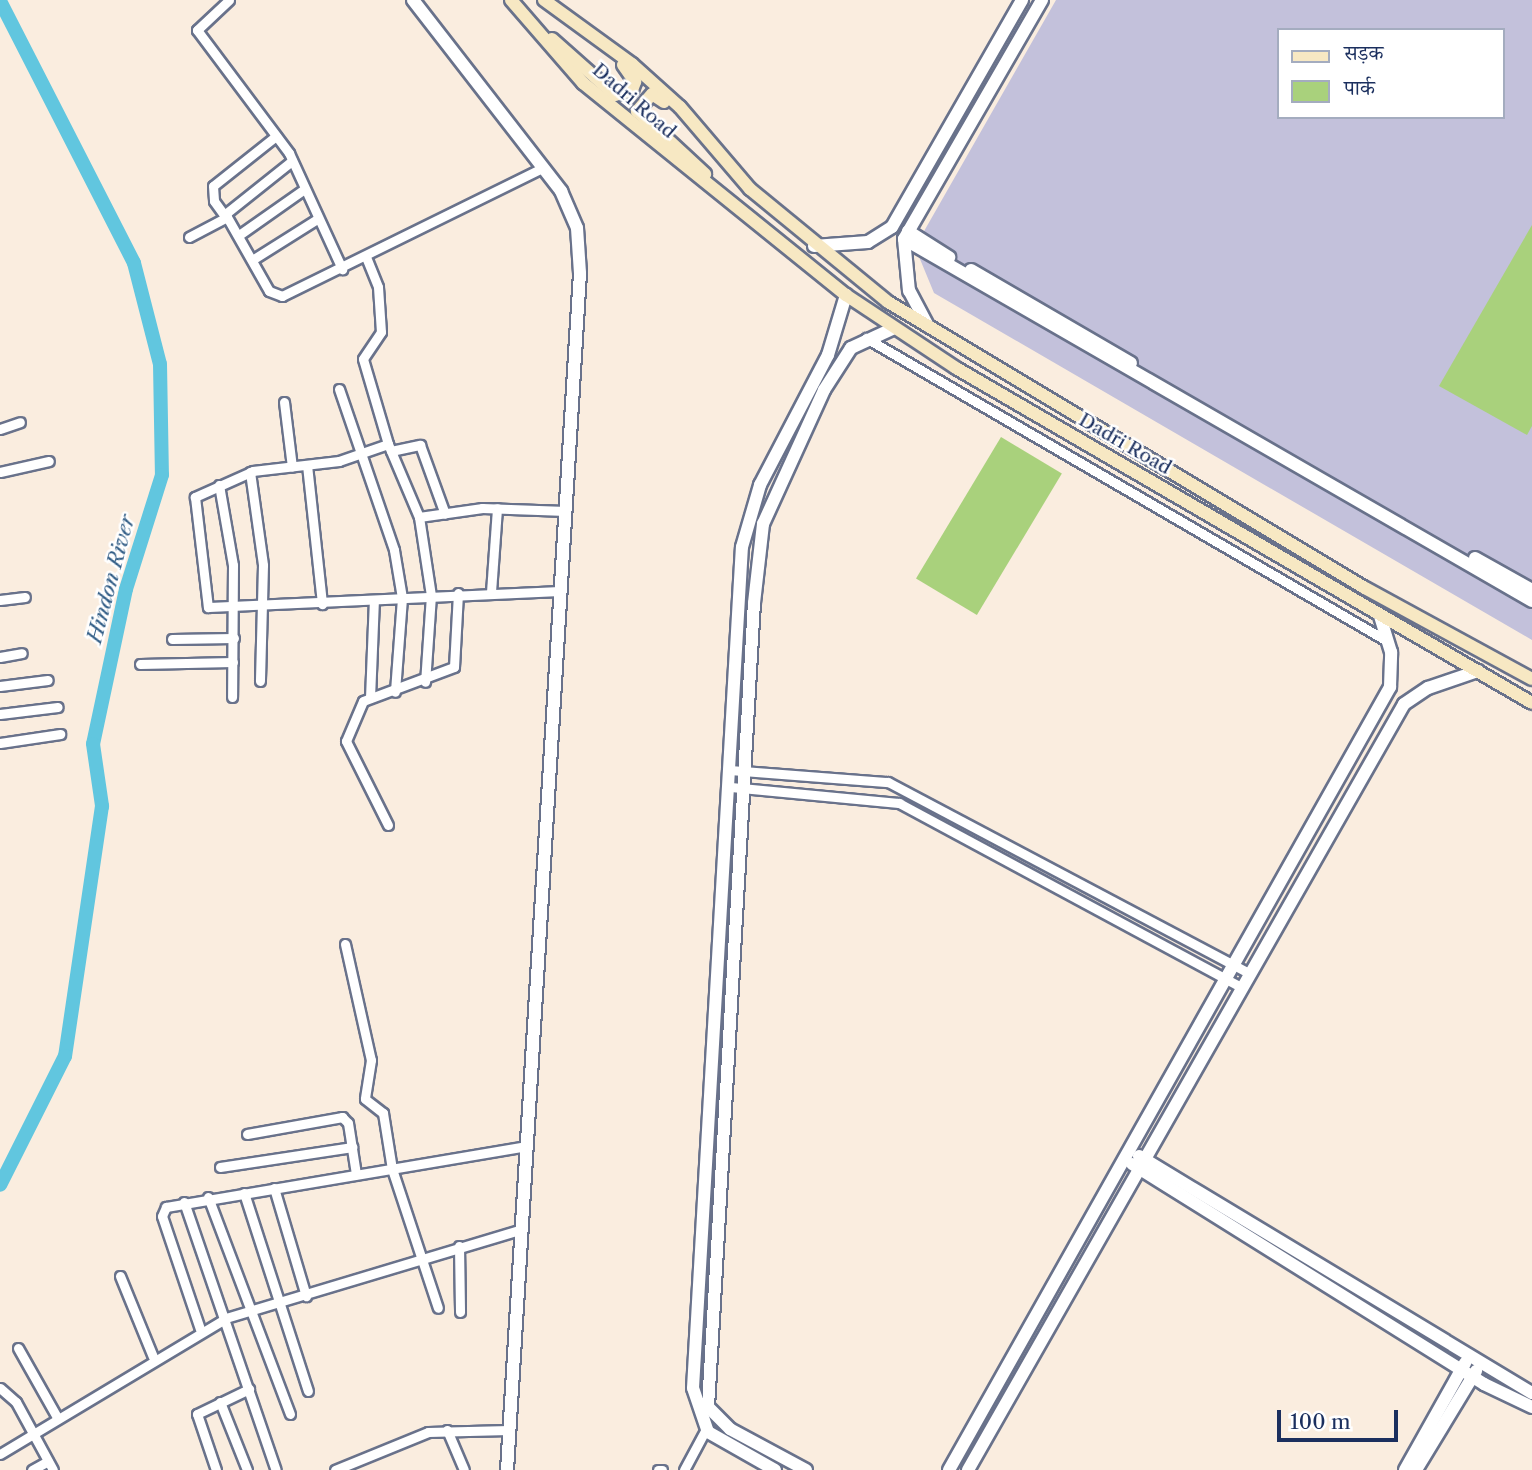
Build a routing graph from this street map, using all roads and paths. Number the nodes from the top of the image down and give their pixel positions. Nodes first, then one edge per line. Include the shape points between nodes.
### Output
1 (229, 0) edge
2 (413, 0) edge
3 (511, 0) edge
4 (544, 0) edge
5 (1021, 0) edge
6 (1042, 0) edge
7 (561, 15) junction
8 (538, 26) junction
9 (276, 136) junction
10 (292, 162) junction
11 (727, 167) junction
12 (542, 168) junction
13 (918, 180) junction
14 (931, 187) junction
15 (720, 189) junction
16 (303, 190) junction
17 (224, 215) junction
18 (317, 219) junction
19 (239, 235) junction
20 (906, 235) junction
21 (189, 237) dead end
22 (814, 246) junction
23 (366, 257) junction
24 (252, 260) junction
25 (342, 269) junction
26 (846, 295) junction
27 (894, 328) junction
28 (932, 332) junction
29 (866, 338) junction
30 (339, 389) dead end
31 (284, 402) dead end
32 (20, 422) dead end
33 (0, 429) edge
34 (389, 447) junction
35 (363, 455) junction
36 (49, 461) dead end
37 (307, 465) junction
38 (292, 467) junction
39 (0, 472) edge
40 (250, 472) junction
41 (219, 485) junction
42 (497, 508) junction
43 (566, 510) junction
44 (445, 513) junction
45 (419, 517) junction
46 (1532, 590) edge
47 (561, 591) junction
48 (491, 592) junction
49 (458, 593) junction
50 (431, 596) junction
51 (25, 597) dead end
52 (402, 598) junction
53 (0, 600) edge
54 (374, 600) junction
55 (1532, 601) edge
56 (322, 604) junction
57 (263, 608) junction
58 (236, 610) junction
59 (1380, 616) junction
60 (234, 638) junction
61 (172, 639) dead end
62 (1387, 641) junction
63 (22, 653) dead end
64 (0, 657) edge
65 (233, 662) junction
66 (140, 664) dead end
67 (1478, 671) junction
68 (1532, 679) edge
69 (48, 680) dead end
70 (260, 681) dead end
71 (425, 682) junction
72 (0, 686) edge
73 (395, 692) junction
74 (232, 697) dead end
75 (370, 698) junction
76 (1532, 703) edge
77 (58, 707) dead end
78 (0, 714) edge
79 (60, 734) dead end
80 (0, 743) edge
81 (731, 770) junction
82 (747, 771) junction
83 (730, 787) junction
84 (745, 788) junction
85 (1319, 813) junction
86 (1334, 823) junction
87 (388, 825) dead end
88 (345, 944) dead end
89 (1234, 965) junction
90 (1249, 973) junction
91 (1227, 978) junction
92 (1241, 987) junction
93 (247, 1135) dead end
94 (527, 1146) junction
95 (353, 1147) junction
96 (1127, 1155) junction
97 (1141, 1163) junction
98 (220, 1167) dead end
99 (392, 1169) junction
100 (356, 1174) junction
101 (274, 1188) junction
102 (244, 1193) junction
103 (208, 1197) junction
104 (184, 1202) junction
105 (522, 1229) junction
106 (459, 1246) junction
107 (420, 1258) junction
108 (120, 1276) dead end
109 (306, 1296) junction
110 (279, 1306) junction
111 (438, 1308) dead end
112 (460, 1312) dead end
113 (251, 1313) junction
114 (226, 1318) junction
115 (200, 1329) junction
116 (18, 1348) dead end
117 (153, 1357) junction
118 (1468, 1357) junction
119 (1480, 1365) junction
120 (1467, 1373) junction
121 (0, 1388) edge
122 (249, 1389) junction
123 (308, 1391) dead end
124 (1532, 1393) edge
125 (220, 1402) junction
126 (1532, 1407) edge
127 (290, 1414) dead end
128 (712, 1415) junction
129 (58, 1419) junction
130 (704, 1427) junction
131 (447, 1430) junction
132 (509, 1430) junction
133 (34, 1437) junction
134 (0, 1454) edge
135 (51, 1466) edge
136 (32, 1470) edge
137 (216, 1470) edge
138 (247, 1470) edge
139 (276, 1470) edge
140 (335, 1470) edge
141 (464, 1470) edge
142 (507, 1470) edge
143 (684, 1470) edge
144 (775, 1470) edge
145 (806, 1470) edge
146 (949, 1470) edge
147 (968, 1470) edge
148 (1405, 1470) edge
149 (1416, 1470) edge

1 - 9 street via 197,30
2 - 12 street
3 - 8 main road, Dadri Road
4 - 7 main road, Dadri Road
5 - 13 street
6 - 14 street
7 - 8 main road, Dadri Road via 632,74 632,90 609,91
7 - 11 main road, Dadri Road via 632,64 680,107
8 - 15 main road, Dadri Road via 583,83 658,148
9 - 10 street
9 - 17 street via 211,190
10 - 16 street
10 - 17 street
11 - 15 main road, Dadri Road via 659,96 641,99 641,118
11 - 22 main road, Dadri Road
12 - 23 street
12 - 43 street via 577,228 580,273
13 - 14 street
13 - 22 street via 892,227 880,236 852,245
14 - 20 street
15 - 26 main road, Dadri Road
16 - 18 street
16 - 19 street
17 - 19 street
17 - 21 street
18 - 24 street
18 - 25 street
19 - 24 street
20 - 28 street via 909,291
20 - 46 street
20 - 55 street
22 - 28 main road, Dadri Road
23 - 25 street
23 - 34 street via 378,287 381,332 363,359
24 - 25 street via 276,297
26 - 27 main road, Dadri Road
26 - 81 street via 828,355 748,515
27 - 29 street
27 - 59 main road, Dadri Road
28 - 68 main road, Dadri Road
29 - 62 street
29 - 82 street via 851,348 824,390 763,524
30 - 35 street
31 - 38 street
32 - 33 street
34 - 35 street
34 - 44 street via 420,445
34 - 45 street
35 - 37 street
35 - 52 street via 394,550
36 - 39 street
37 - 38 street
37 - 56 street
38 - 40 street
40 - 41 street
40 - 57 street
41 - 58 street via 229,514
41 - 58 street via 194,502 206,603 212,610
42 - 43 street
42 - 44 street
42 - 48 street
43 - 47 street
44 - 45 street
45 - 50 street
47 - 48 street
47 - 94 street
48 - 49 street
49 - 50 street
49 - 71 street via 454,667
50 - 52 street
50 - 71 street
51 - 53 street
52 - 54 street
52 - 73 street
54 - 56 street
54 - 75 street
56 - 57 street
57 - 58 street
57 - 70 street
58 - 60 street
59 - 62 street
59 - 67 main road, Dadri Road
60 - 61 street
60 - 65 street
62 - 85 street via 1390,687
63 - 64 street
65 - 66 street
65 - 74 street
67 - 76 main road, Dadri Road
67 - 86 street via 1427,688 1404,704
69 - 72 street
71 - 73 street
73 - 75 street
75 - 87 street via 358,707 347,747
77 - 78 street
79 - 80 street
81 - 82 street
81 - 83 street
82 - 84 street
82 - 89 street via 888,782
83 - 84 street
83 - 130 street via 694,1388
84 - 91 street via 900,803
84 - 128 street
85 - 86 street
85 - 89 street
86 - 90 street
88 - 99 street via 371,1060 365,1098 383,1113
89 - 90 street
89 - 91 street
90 - 92 street
91 - 92 street
91 - 96 street
92 - 97 street
93 - 95 street via 342,1117
94 - 99 street
94 - 105 street
95 - 98 street
95 - 100 street
96 - 97 street
96 - 146 street
97 - 118 street
97 - 120 street
97 - 147 street
99 - 100 street
99 - 107 street
100 - 101 street
101 - 102 street
101 - 109 street
102 - 103 street
102 - 110 street
103 - 104 street
103 - 113 street
104 - 114 street
104 - 115 street via 166,1207 162,1216
105 - 106 street
105 - 132 street
106 - 107 street
106 - 112 street
107 - 109 street
107 - 111 street
108 - 117 street
109 - 110 street
110 - 113 street
110 - 123 street
113 - 114 street
113 - 127 street
114 - 115 street
114 - 122 street
115 - 117 street
116 - 129 street
117 - 129 street
118 - 119 street
118 - 120 street
119 - 120 street
119 - 124 street
120 - 126 street
120 - 148 street
120 - 149 street
121 - 133 street via 16,1402
122 - 125 street
122 - 139 street
125 - 137 street via 196,1418
125 - 138 street
128 - 130 street
128 - 145 street
129 - 133 street
130 - 143 street
130 - 144 street
131 - 132 street
131 - 140 street
131 - 141 street
132 - 142 street
133 - 134 street
133 - 135 street
135 - 136 street

